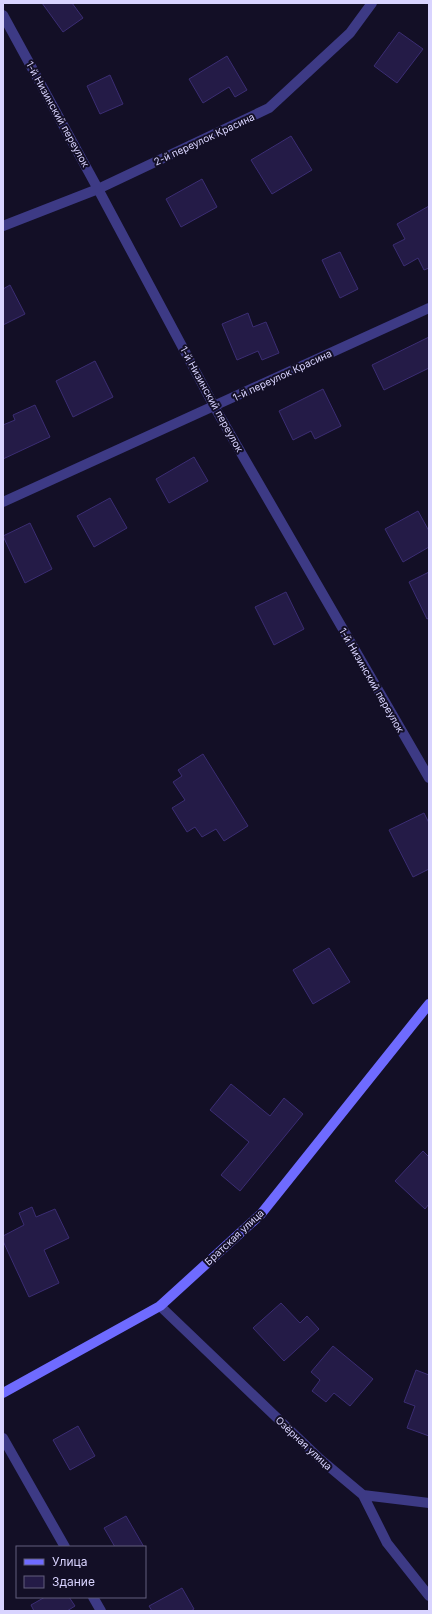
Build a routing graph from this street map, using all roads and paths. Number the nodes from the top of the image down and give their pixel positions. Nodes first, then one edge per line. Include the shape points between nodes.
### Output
1 (372, 3) edge
2 (3, 15) edge
3 (98, 189) junction
4 (3, 226) edge
5 (429, 308) edge
6 (214, 406) junction
7 (3, 502) edge
8 (429, 778) edge
9 (429, 1004) edge
10 (160, 1306) junction
11 (4, 1391) edge
12 (3, 1438) edge
13 (363, 1495) junction
14 (429, 1503) edge
15 (64, 1546) edge
16 (429, 1596) edge
17 (94, 1598) edge
18 (101, 1611) edge

1 - 3 street, 2-й переулок Красина via 350,33 269,108
2 - 3 street, 1-й Низинский переулок
3 - 4 street, 2-й переулок Красина
3 - 6 street, 1-й Низинский переулок
5 - 6 street, 1-й переулок Красина
6 - 7 street, 1-й переулок Красина
6 - 8 street, 1-й Низинский переулок
9 - 10 street, Братская улица via 261,1214
10 - 11 street, Братская улица
10 - 13 street, Озёрная улица via 320,1459
12 - 15 street
13 - 14 street
13 - 16 street, Озёрная улица via 387,1543
17 - 18 street

